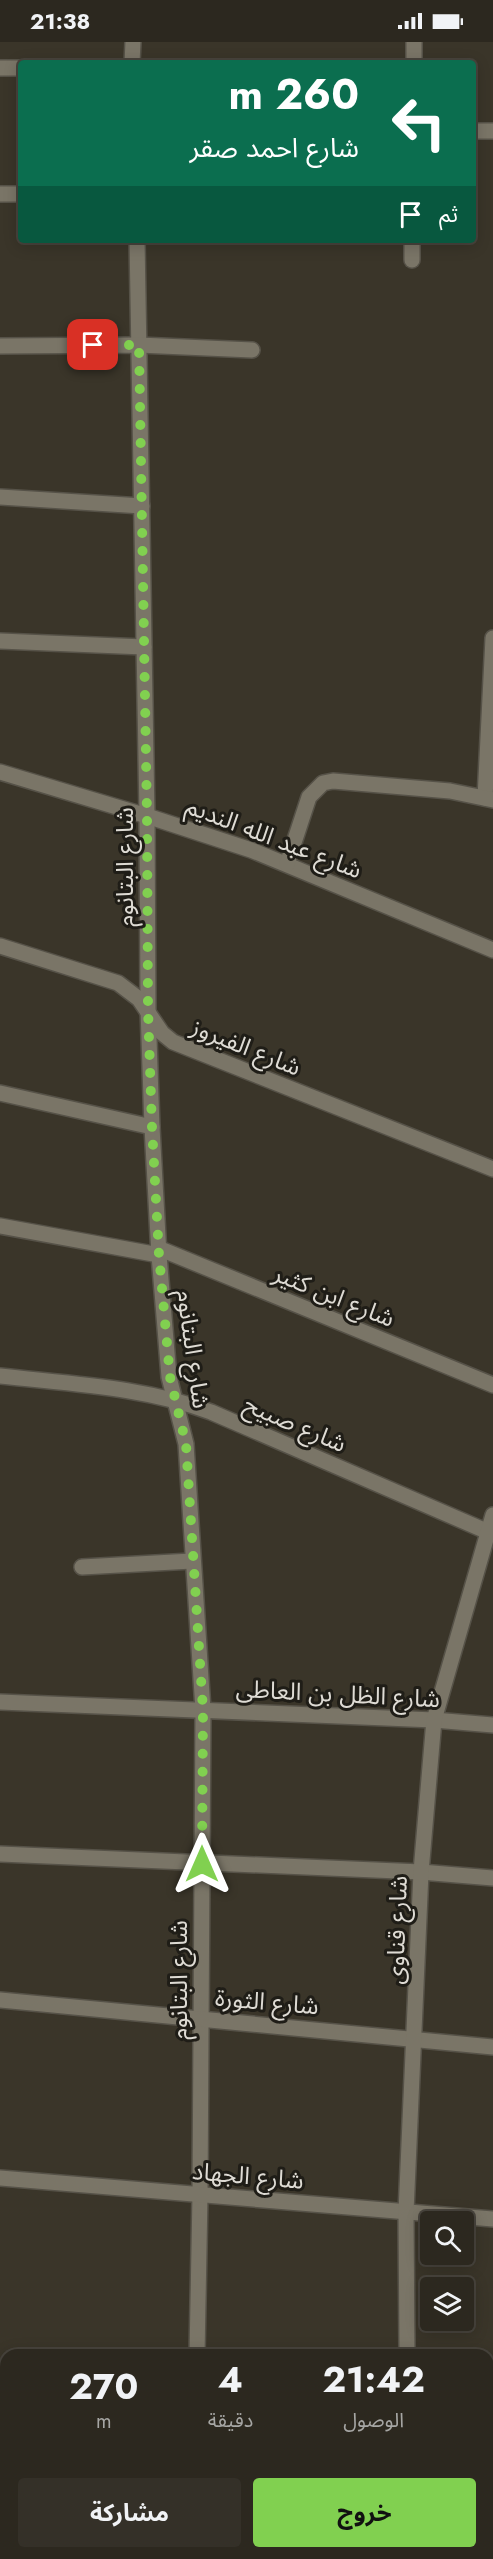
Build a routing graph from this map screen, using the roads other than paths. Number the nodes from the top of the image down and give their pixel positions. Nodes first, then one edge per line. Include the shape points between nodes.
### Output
1 (133, 42) edge
2 (414, 42) edge
3 (132, 60) edge
4 (414, 60) edge
5 (0, 68) edge
6 (18, 68) edge
7 (476, 131) edge
8 (493, 131) edge
9 (0, 194) edge
10 (18, 194) edge
11 (137, 243) edge
12 (412, 243) edge
13 (412, 260) dead end
14 (139, 345) junction
15 (0, 346) edge
16 (252, 350) dead end
17 (0, 497) edge
18 (142, 506) junction
19 (493, 638) edge
20 (0, 641) edge
21 (144, 647) junction
22 (491, 726) edge
23 (0, 772) edge
24 (489, 799) edge
25 (147, 816) junction
26 (286, 864) junction
27 (0, 946) edge
28 (493, 950) edge
29 (148, 1009) junction
30 (0, 1093) edge
31 (152, 1127) junction
32 (493, 1169) edge
33 (0, 1226) edge
34 (158, 1252) junction
35 (0, 1376) edge
36 (493, 1385) edge
37 (174, 1399) junction
38 (493, 1515) edge
39 (490, 1533) edge
40 (192, 1561) junction
41 (82, 1567) dead end
42 (0, 1702) edge
43 (203, 1710) junction
44 (434, 1720) junction
45 (493, 1725) edge
46 (0, 1854) edge
47 (202, 1864) junction
48 (421, 1872) junction
49 (493, 1878) edge
50 (0, 2000) edge
51 (201, 2019) junction
52 (415, 2038) junction
53 (493, 2047) edge
54 (0, 2178) edge
55 (200, 2195) junction
56 (406, 2212) junction
57 (493, 2219) edge
58 (197, 2349) edge
59 (407, 2349) edge

1 - 3 street
2 - 4 street
5 - 6 street
7 - 8 street
9 - 10 street
11 - 14 street, شارع البتانوم
12 - 13 street
14 - 15 street
14 - 16 street
14 - 18 street, شارع البتانوم
17 - 18 street
18 - 21 street, شارع البتانوم
19 - 22 street
20 - 21 street
21 - 25 street, شارع البتانوم
22 - 24 street
23 - 25 street, شارع عبد الله النديم
24 - 26 street via 450,791 323,783 309,797
25 - 26 street, شارع عبد الله النديم
25 - 29 street, شارع البتانوم
26 - 28 street, شارع عبد الله النديم
27 - 29 street, شارع الفيروز via 118,983
29 - 31 street, شارع البتانوم
29 - 32 street, شارع الفيروز via 162,1033 173,1042
30 - 31 street
31 - 34 street, شارع البتانوم
33 - 34 street, شارع ابن كثير
34 - 36 street, شارع ابن كثير
34 - 37 street, شارع البتانوم
35 - 37 street, شارع صبيح
37 - 39 street, شارع صبيح
37 - 40 street, شارع البتانوم via 186,1444
38 - 39 street, شارع قناوى
39 - 44 street, شارع قناوى
40 - 41 street
40 - 43 street, شارع البتانوم
42 - 43 street, شارع الظل بن العاطى
43 - 44 street, شارع الظل بن العاطى
43 - 47 street, شارع البتانوم
44 - 45 street, شارع الظل بن العاطى
44 - 48 street, شارع قناوى
46 - 47 street
47 - 48 street
47 - 51 street, شارع البتانوم
48 - 49 street
48 - 52 street, شارع قناوى
50 - 51 street, شارع الثورة
51 - 52 street, شارع الثورة
51 - 55 street, شارع البتانوم
52 - 53 street, شارع الثورة
52 - 56 street, شارع قناوى
54 - 55 street, شارع الجهاد
55 - 56 street, شارع الجهاد
55 - 58 street, شارع البتانوم
56 - 57 street, شارع الجهاد
56 - 59 street, شارع قناوى

